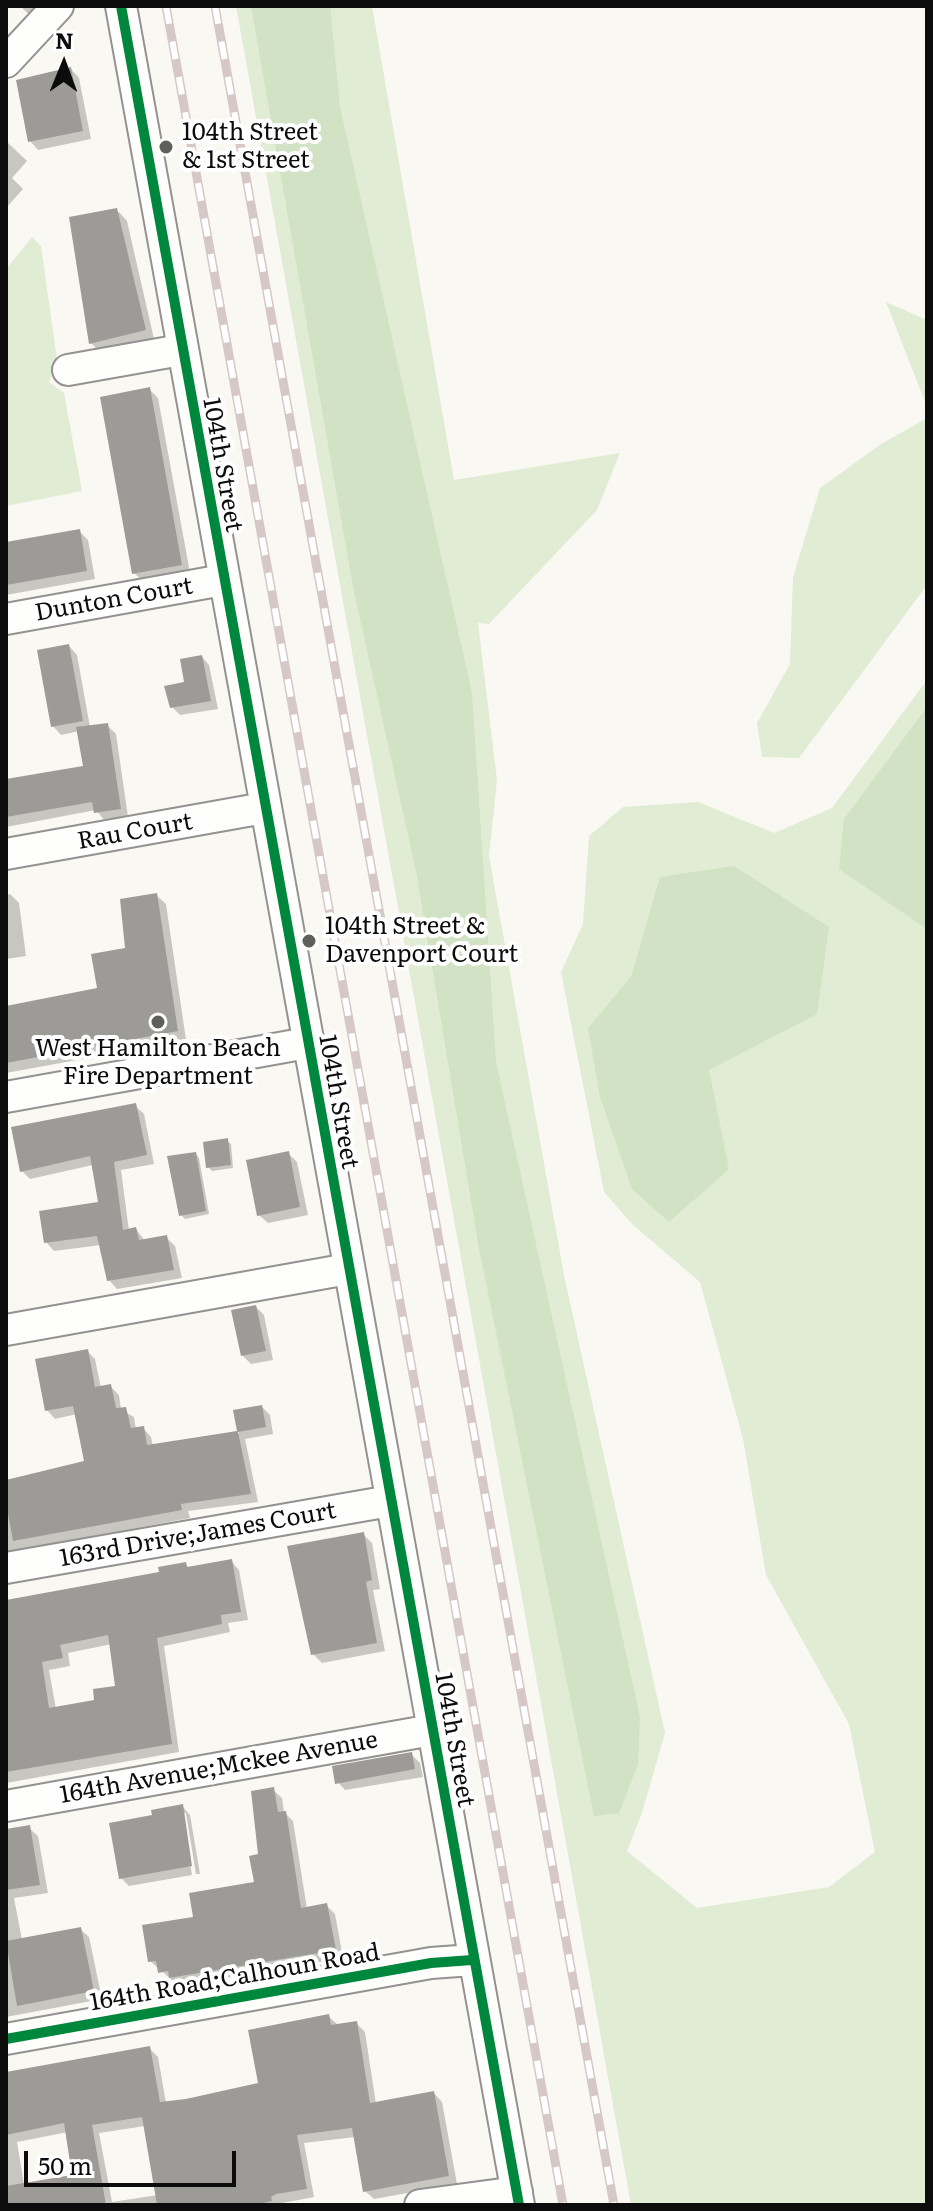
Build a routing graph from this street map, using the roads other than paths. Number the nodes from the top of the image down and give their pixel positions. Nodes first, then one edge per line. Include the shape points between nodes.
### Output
1 (58, 6) edge
2 (121, 6) edge
3 (6, 62) edge
4 (181, 350) junction
5 (68, 370) dead end
6 (223, 580) junction
7 (6, 619) edge
8 (264, 808) junction
9 (6, 854) edge
10 (307, 1043) junction
11 (6, 1097) edge
12 (348, 1269) junction
13 (6, 1330) edge
14 (390, 1501) junction
15 (6, 1568) edge
16 (432, 1730) junction
17 (6, 1806) edge
18 (472, 1960) junction
19 (6, 2039) edge
20 (518, 2198) edge
21 (420, 2205) edge

1 - 3 street
2 - 4 street, 104th Street
4 - 5 street
4 - 6 street, 104th Street
6 - 7 street, Dunton Court
6 - 8 street, 104th Street
8 - 9 street, Rau Court
8 - 10 street, 104th Street
10 - 11 street
10 - 12 street, 104th Street
12 - 13 street
12 - 14 street, 104th Street
14 - 15 street, 163rd Drive;James Court
14 - 16 street, 104th Street
16 - 17 street, 164th Avenue;Mckee Avenue
16 - 18 street, 104th Street
18 - 19 street, 164th Road;Calhoun Road
18 - 20 street, 104th Street
20 - 21 street

